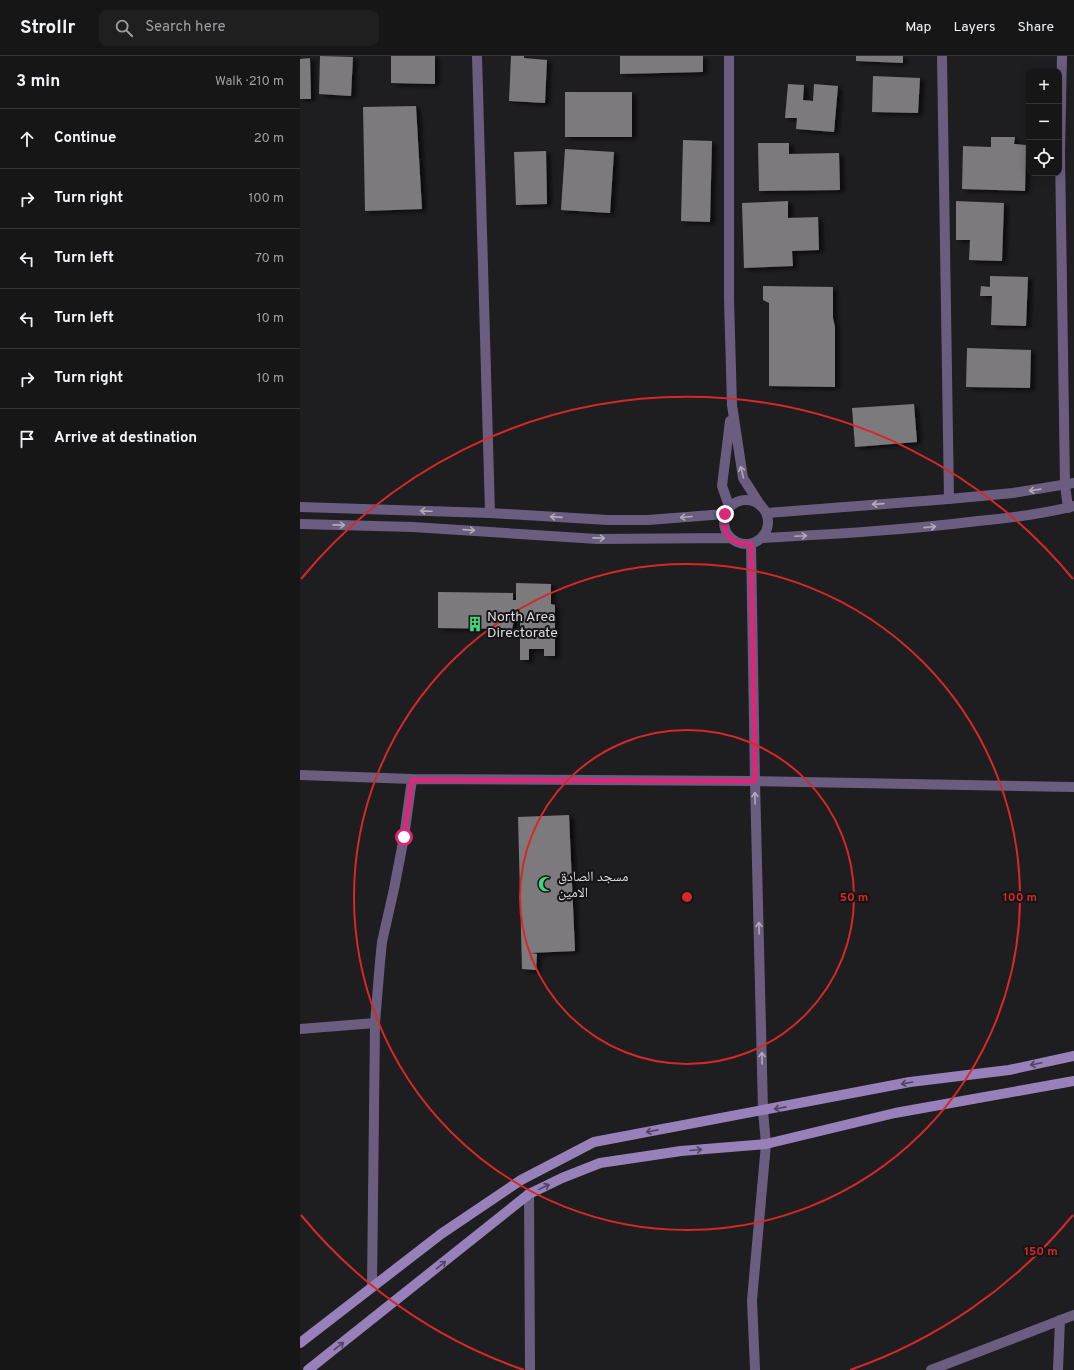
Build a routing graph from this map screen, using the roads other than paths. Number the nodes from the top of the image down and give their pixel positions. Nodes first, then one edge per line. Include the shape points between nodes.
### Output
1 (477, 56) edge
2 (729, 56) edge
3 (942, 56) edge
4 (1062, 56) edge
5 (732, 405) junction
6 (1069, 484) edge
7 (949, 499) junction
8 (300, 507) edge
9 (1071, 507) edge
10 (764, 509) junction
11 (727, 510) junction
12 (490, 513) junction
13 (300, 524) edge
14 (730, 538) junction
15 (762, 538) junction
16 (751, 544) junction
17 (300, 775) edge
18 (412, 780) junction
19 (755, 781) junction
20 (1074, 787) edge
21 (376, 1023) junction
22 (300, 1029) edge
23 (1074, 1056) edge
24 (1074, 1081) edge
25 (763, 1111) junction
26 (766, 1144) junction
27 (529, 1194) junction
28 (372, 1287) junction
29 (1074, 1315) edge
30 (1060, 1320) junction
31 (300, 1343) edge
32 (308, 1370) edge
33 (530, 1370) edge
34 (754, 1370) edge
35 (931, 1370) edge
36 (1058, 1370) edge

1 - 12 street
2 - 5 street via 729,299
3 - 7 street
4 - 6 street via 1060,153
10 -> 5 street via 743,478
5 - 11 street via 722,486
6 -> 7 street
6 - 9 street
7 -> 10 street
12 -> 8 street
15 -> 9 street via 928,527 1048,513
10 - 11 street via 754,501 745,500 737,501
10 - 15 street via 768,522
11 -> 12 street via 635,520
11 - 14 street via 723,522
13 -> 14 street via 413,527 597,539
14 - 16 street via 736,543
15 - 16 street
16 - 19 street
17 - 18 street
18 - 19 street
18 - 21 street via 396,881 382,942
19 - 20 street
25 -> 19 street
21 - 22 street
21 - 28 street
23 -> 25 main road via 1009,1070 910,1082
24 - 26 main road via 895,1113
25 - 26 street
25 -> 28 main road via 594,1142 521,1180 440,1234
27 -> 26 main road via 600,1163 682,1151
26 - 34 street via 752,1300
32 -> 27 main road
27 - 33 street
28 - 31 main road
29 - 30 street
30 - 35 street
30 - 36 street

